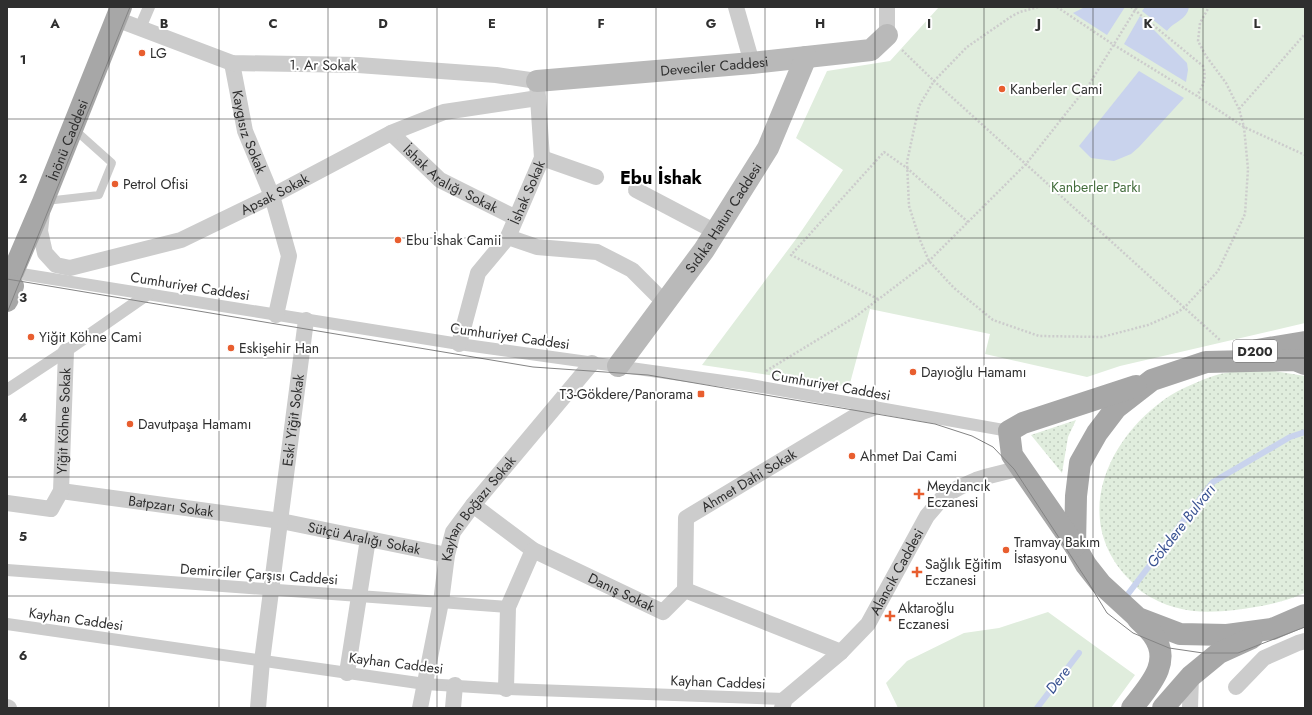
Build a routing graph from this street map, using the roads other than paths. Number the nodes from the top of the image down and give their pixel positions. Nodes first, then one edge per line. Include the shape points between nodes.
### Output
1 (149, 7) edge
2 (736, 7) edge
3 (887, 7) edge
4 (118, 13) edge
5 (140, 28) junction
6 (887, 36) joint
7 (806, 57) junction
8 (232, 63) junction
9 (752, 63) junction
10 (537, 89) junction
11 (73, 128) junction
12 (391, 133) junction
13 (542, 158) junction
14 (596, 177) dead end
15 (636, 190) dead end
16 (272, 196) junction
17 (43, 202) junction
18 (516, 218) junction
19 (716, 232) junction
20 (508, 237) junction
21 (9, 283) edge
22 (148, 294) junction
23 (665, 303) junction
24 (276, 315) junction
25 (306, 320) junction
26 (1305, 342) edge
27 (459, 344) junction
28 (66, 351) junction
29 (1206, 362) junction
30 (592, 363) junction
31 (1305, 364) edge
32 (618, 366) junction
33 (1152, 380) junction
34 (7, 390) edge
35 (873, 408) junction
36 (1009, 431) junction
37 (1021, 468) junction
38 (61, 491) junction
39 (7, 503) edge
40 (473, 505) junction
41 (281, 521) junction
42 (368, 539) junction
43 (1075, 546) junction
44 (533, 550) junction
45 (447, 555) junction
46 (7, 570) edge
47 (272, 590) junction
48 (685, 590) junction
49 (360, 596) junction
50 (441, 602) junction
51 (508, 607) junction
52 (1305, 615) edge
53 (1138, 618) junction
54 (7, 624) edge
55 (1272, 629) junction
56 (1305, 641) edge
57 (841, 652) junction
58 (262, 661) junction
59 (347, 672) junction
60 (1191, 676) junction
61 (425, 684) junction
62 (455, 686) junction
63 (1236, 687) dead end
64 (506, 689) junction
65 (783, 704) edge
66 (258, 708) edge
67 (420, 708) edge
68 (453, 708) edge
69 (1132, 708) edge
70 (1163, 708) edge
71 (1190, 708) edge

1 - 5 street
2 - 9 street
3 - 6 street
4 - 5 street, 1. Ar Sokak
4 - 11 main road, İnönü Caddesi
5 - 8 street, 1. Ar Sokak
6 - 7 main road, Deveciler Caddesi via 871,50
7 - 9 main road, Deveciler Caddesi
7 - 19 main road, Sıdıka Hatun Caddesi via 768,148
8 - 10 street, 1. Ar Sokak via 358,65 496,75
8 - 16 street, Kaygısız Sokak via 245,131
9 - 10 main road, Deveciler Caddesi
10 - 12 street, Apsak Sokak via 444,112
10 - 13 street, İshak Sokak
11 - 17 main road, İnönü Caddesi
11 - 17 lane via 112,163 110,169 99,195
12 - 16 street, Apsak Sokak
12 - 18 street, İshak Aralığı Sokak via 440,180
13 - 14 street
13 - 18 street, İshak Sokak
15 - 19 street
16 - 17 street, Apsak Sokak via 181,240 70,268 56,266 45,253 40,231
16 - 24 street, Kaygısız Sokak via 289,256
17 - 21 main road, İnönü Caddesi
18 - 20 street, İshak Sokak
19 - 23 main road, Sıdıka Hatun Caddesi
20 - 23 street via 537,247 597,252 632,270
20 - 27 street, İshak Sokak via 478,273
21 - 22 street, Cumhuriyet Caddesi
22 - 24 street, Cumhuriyet Caddesi
22 - 28 street
23 - 32 main road, Sıdıka Hatun Caddesi
24 - 25 street, Cumhuriyet Caddesi
25 - 27 street, Cumhuriyet Caddesi
25 - 41 street, Eski Yiğit Sokak
26 - 29 main road, D200
27 - 30 street, Cumhuriyet Caddesi
28 - 34 street
28 - 38 street, Yiğit Köhne Sokak
29 - 31 main road via 1295,360
29 - 33 main road
30 - 32 street, Cumhuriyet Caddesi
30 - 40 street, Kayhan Boğazı Sokak
32 - 35 street, Cumhuriyet Caddesi via 745,384
33 - 36 main road via 1023,423
33 - 43 main road via 1116,408 1097,433 1080,463 1076,496
35 - 36 street, Cumhuriyet Caddesi
35 - 48 street, Ahmet Dahi Sokak via 862,412 686,518
36 - 37 main road via 1012,455
37 - 43 main road
37 - 57 street, Alancık Caddesi via 989,476 944,496 927,516 868,624
38 - 39 street via 51,509
38 - 41 street, Batpzarı Sokak
40 - 44 street, Danış Sokak
40 - 45 street, Kayhan Boğazı Sokak via 453,532
41 - 42 street, Sütçü Aralığı Sokak
41 - 47 street, Eski Yiğit Sokak
42 - 45 street, Sütçü Aralığı Sokak
42 - 49 street
43 - 53 main road via 1101,584
44 - 48 street, Danış Sokak via 663,612
44 - 51 street
45 - 50 street, Kayhan Boğazı Sokak
46 - 47 street, Demirciler Çarşısı Caddesi
47 - 49 street, Demirciler Çarşısı Caddesi
47 - 58 street, Eski Yiğit Sokak
48 - 57 street
49 - 50 street, Demirciler Çarşısı Caddesi
49 - 59 street
50 - 51 street, Demirciler Çarşısı Caddesi
50 - 61 street, Kayhan Boğazı Sokak
51 - 64 street
52 - 55 main road
53 - 55 main road via 1180,634 1227,635
53 - 69 main road via 1154,635 1161,660 1150,686
54 - 58 street, Kayhan Caddesi
55 - 60 main road via 1219,653
56 - 63 street via 1264,658
57 - 65 street, Alancık Caddesi
58 - 59 street, Kayhan Caddesi
58 - 66 street, Eski Yiğit Sokak
59 - 61 street, Kayhan Caddesi
60 - 70 main road
60 - 71 street
61 - 62 street, Kayhan Caddesi
61 - 67 street, Kayhan Boğazı Sokak
62 - 64 street, Kayhan Caddesi
62 - 68 street
64 - 65 street, Kayhan Caddesi

